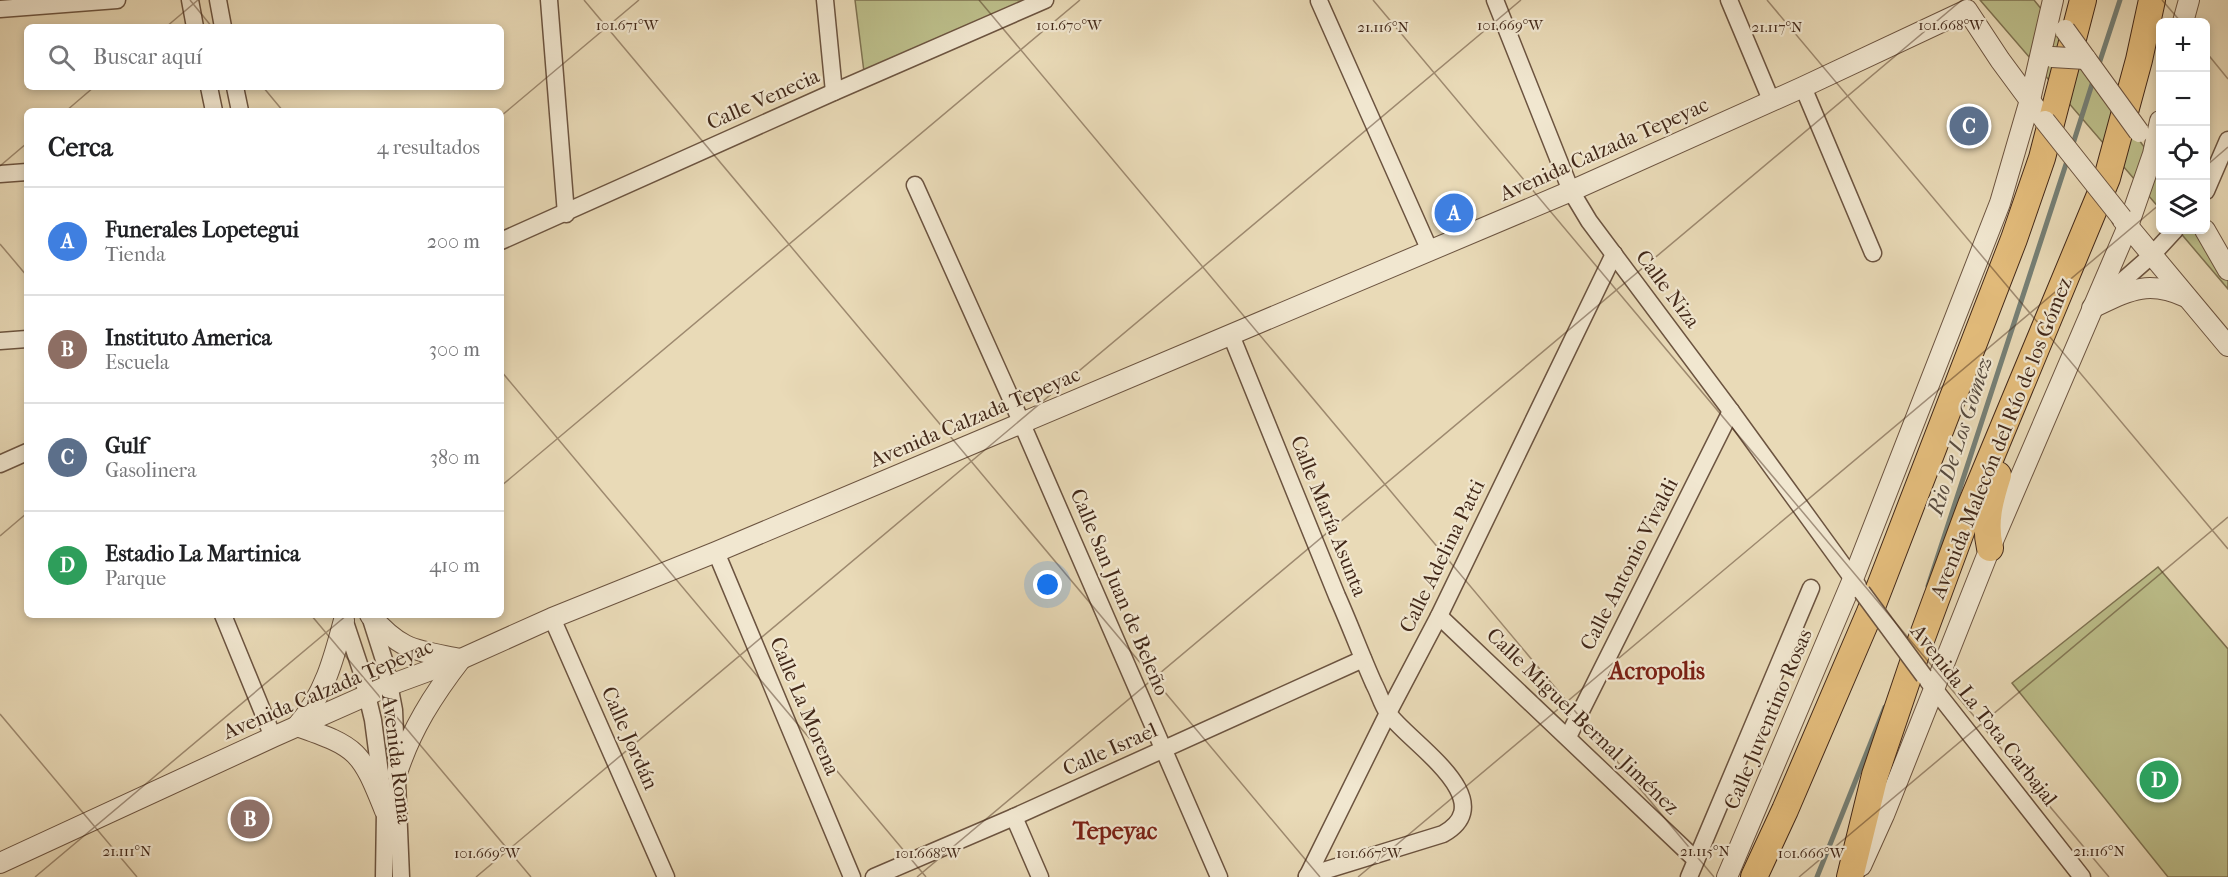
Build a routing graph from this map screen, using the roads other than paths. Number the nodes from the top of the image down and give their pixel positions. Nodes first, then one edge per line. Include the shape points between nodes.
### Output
1 (117, 0) edge
2 (190, 0) edge
3 (218, 0) edge
4 (549, 0) edge
5 (825, 0) edge
6 (1045, 0) edge
7 (1495, 0) edge
8 (1729, 0) edge
9 (2083, 0) edge
10 (2152, 0) edge
11 (2159, 0) edge
12 (2189, 0) edge
13 (1319, 1) edge
14 (2049, 3) edge
15 (1964, 5) edge
16 (0, 9) edge
17 (2184, 18) edge
18 (194, 24) edge
19 (222, 24) edge
20 (2046, 58) junction
21 (2086, 59) junction
22 (2139, 60) junction
23 (1803, 87) junction
24 (210, 90) edge
25 (236, 90) edge
26 (834, 92) junction
27 (1771, 100) junction
28 (2030, 100) junction
29 (213, 108) edge
30 (239, 108) edge
31 (2228, 140) edge
32 (2156, 158) edge
33 (2156, 161) edge
34 (24, 172) edge
35 (0, 174) edge
36 (2107, 178) junction
37 (2210, 180) edge
38 (915, 185) dead end
39 (1571, 191) junction
40 (566, 214) junction
41 (2125, 222) junction
42 (2171, 234) edge
43 (2207, 234) edge
44 (504, 240) edge
45 (1430, 251) junction
46 (1873, 253) dead end
47 (1614, 254) junction
48 (2152, 255) junction
49 (2228, 270) edge
50 (2187, 297) junction
51 (2092, 308) junction
52 (1231, 335) junction
53 (24, 339) edge
54 (0, 341) edge
55 (2228, 346) edge
56 (1731, 411) junction
57 (1022, 423) junction
58 (24, 453) edge
59 (0, 464) edge
60 (1990, 548) junction
61 (716, 552) junction
62 (1857, 585) junction
63 (1811, 588) dead end
64 (1439, 616) junction
65 (224, 618) edge
66 (344, 618) edge
67 (371, 618) edge
68 (373, 618) edge
69 (552, 618) junction
70 (461, 659) junction
71 (1363, 659) junction
72 (1928, 682) junction
73 (390, 685) junction
74 (367, 696) junction
75 (1388, 713) junction
76 (297, 726) junction
77 (273, 737) junction
78 (1568, 737) junction
79 (1163, 749) junction
80 (397, 772) junction
81 (385, 811) junction
82 (1014, 817) junction
83 (1696, 860) junction
84 (0, 863) edge
85 (384, 877) edge
86 (401, 877) edge
87 (666, 877) edge
88 (852, 877) edge
89 (874, 877) edge
90 (1040, 877) edge
91 (1219, 877) edge
92 (1307, 877) edge
93 (1689, 877) edge
94 (1727, 877) edge
95 (1754, 877) edge
96 (1850, 877) edge
97 (1856, 877) edge
98 (2082, 877) edge

1 - 16 street
2 - 18 street
3 - 19 street
4 - 40 street
5 - 26 street
6 - 26 street, Calle Venecia
7 - 39 street, Calle Niza
8 - 27 street
9 - 95 main road via 2042,158 2014,239 1870,612
10 - 22 main road, Avenida Malecón del Río de los Gómez
11 - 22 main road
12 - 17 street
13 - 45 street
14 - 20 street
14 - 21 street, bridge
15 - 23 street, Avenida Calzada Tepeyac
15 - 28 street
20 - 21 street, bridge
20 - 28 street
21 - 32 street, bridge
22 - 36 main road, Avenida Malecón del Río de los Gómez
23 - 27 street, Avenida Calzada Tepeyac
23 - 46 street
24 - 29 street
25 - 30 street
26 - 40 street, Calle Venecia
27 - 39 street, Avenida Calzada Tepeyac
28 - 41 street, bridge
28 - 62 street via 2000,203
31 - 37 street
33 - 41 street, Avenida Malecón del Río de los Gómez
34 - 35 street
36 - 60 main road via 2101,219 1996,482 1987,518
36 - 96 main road, Avenida Malecón del Río de los Gómez via 1971,505 1917,651 1875,775
38 - 57 street, Calle San Juan de Beleño
39 - 45 street, Avenida Calzada Tepeyac
39 - 47 street, Calle Niza
40 - 44 street, Calle Venecia
41 - 48 street
41 - 51 street, Avenida Malecón del Río de los Gómez
42 - 48 street
43 - 49 street
45 - 52 street, Avenida Calzada Tepeyac
47 - 56 street, Calle Niza
47 - 64 street, Calle Adelina Patti
48 - 50 street
48 - 51 street
50 - 51 street via 2168,289 2142,288
50 - 55 street
51 - 60 street, Avenida Malecón del Río de los Gómez
52 - 57 street, Avenida Calzada Tepeyac
52 - 71 street, Calle María Asunta
53 - 54 street
56 - 62 street, Calle Niza
56 - 78 street, Calle Antonio Vivaldi
57 - 61 street, Avenida Calzada Tepeyac
57 - 79 street, Calle San Juan de Beleño
58 - 59 street
60 - 72 street, Avenida Malecón del Río de los Gómez
61 - 69 street, Avenida Calzada Tepeyac
61 - 88 street, Calle La Morena
62 - 72 street, Avenida La Tota Carbajal, bridge
62 - 94 street, Calle Juventino Rosas
63 - 83 street, Calle Juventino Rosas
64 - 75 street, Calle Adelina Patti
64 - 78 street, Calle Miguel Bernal Jiménez
65 - 77 street
66 - 74 street, Avenida Roma
66 - 76 street via 323,686
67 - 73 street, Avenida Roma
68 - 70 street via 399,644
69 - 70 street, Avenida Calzada Tepeyac
69 - 87 street, Calle Jordán
70 - 73 street, Avenida Calzada Tepeyac
70 - 80 street via 420,718
71 - 75 street, Calle María Asunta
71 - 79 street, Calle Israel
72 - 97 street, Avenida Malecón del Río de los Gómez via 1884,815
72 - 98 street, Avenida La Tota Carbajal
73 - 74 street, Avenida Calzada Tepeyac
73 - 80 street, Avenida Roma
74 - 76 street, Avenida Calzada Tepeyac
74 - 81 street, Avenida Roma
75 - 92 street, Calle Adelina Patti
75 - 92 street, Calle María Asunta via 1457,787 1463,802 1462,815 1454,828 1443,834
76 - 77 street, Avenida Calzada Tepeyac
76 - 81 street via 350,748 365,765
77 - 84 street, Avenida Calzada Tepeyac
78 - 83 street, Calle Miguel Bernal Jiménez
79 - 82 street, Calle Israel
79 - 91 street, Calle San Juan de Beleño
80 - 86 street, Avenida Roma
81 - 85 street, Avenida Roma
82 - 89 street, Calle Israel
82 - 90 street
83 - 93 street, Calle Juventino Rosas

